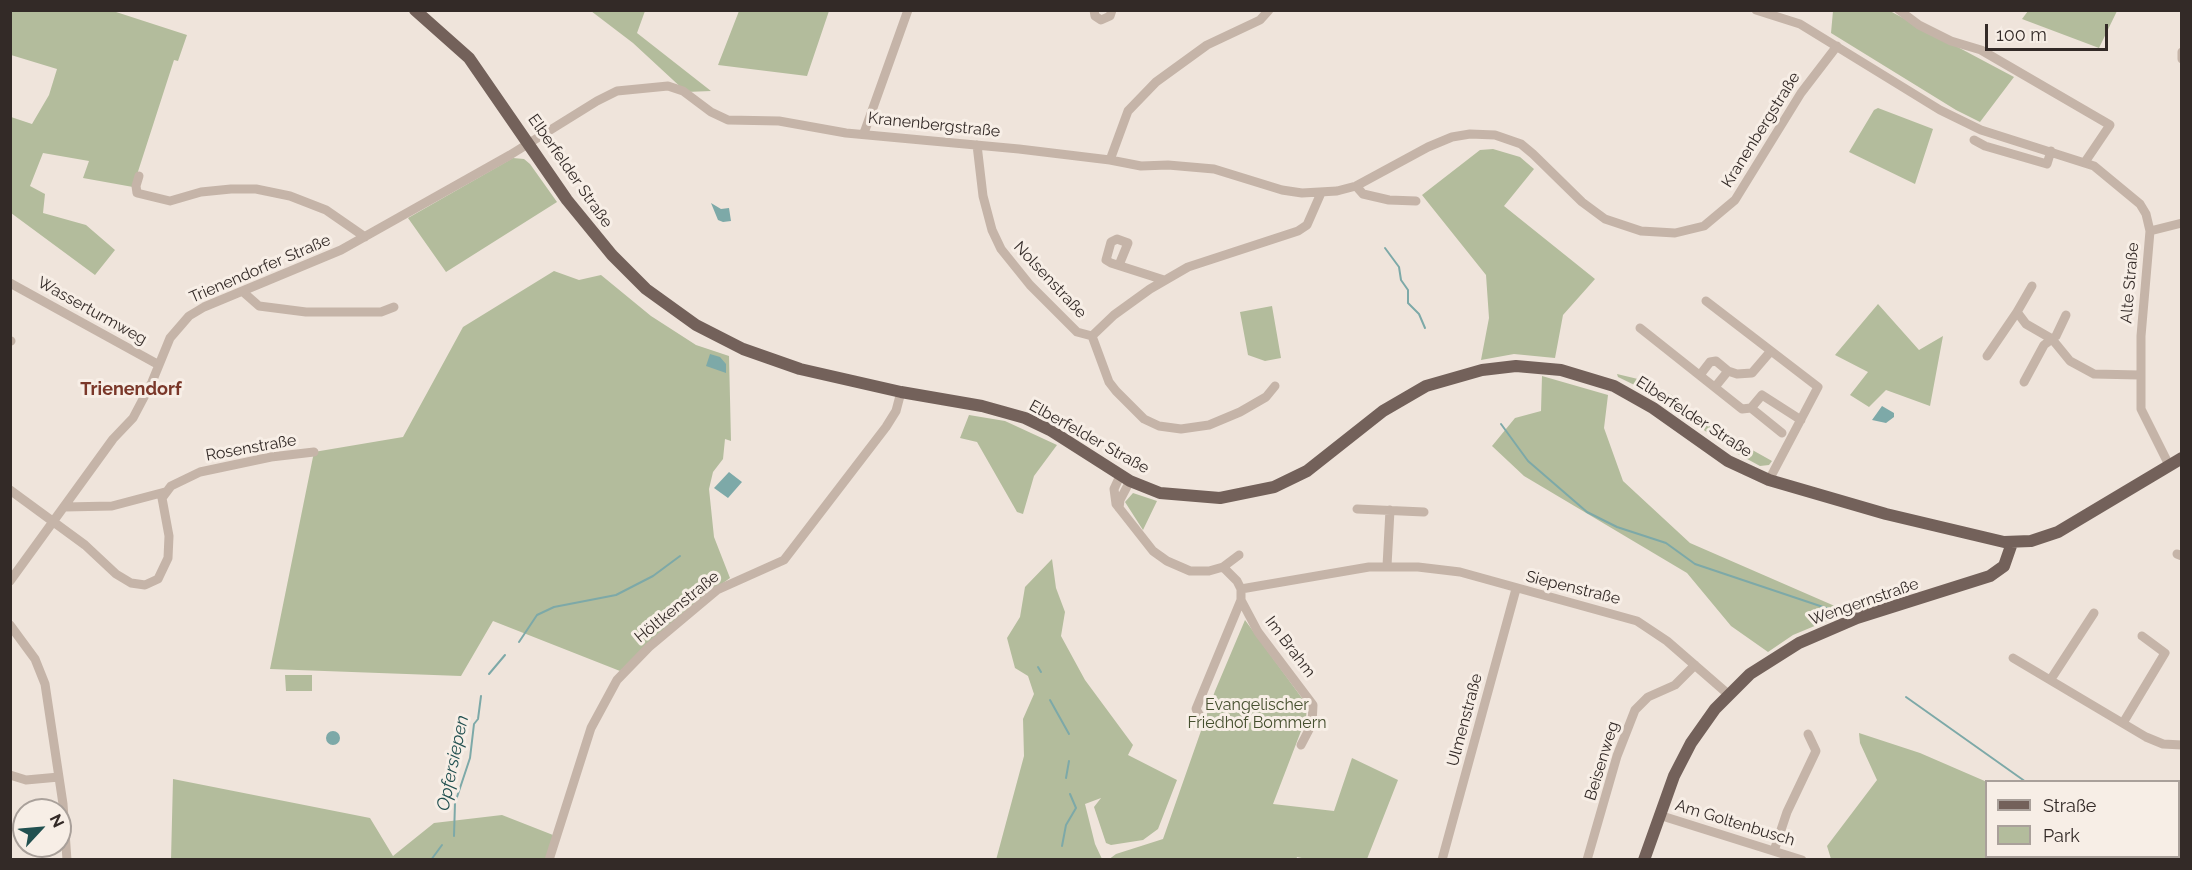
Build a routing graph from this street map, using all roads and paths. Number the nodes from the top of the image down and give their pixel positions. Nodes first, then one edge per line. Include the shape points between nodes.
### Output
1 (415, 10) edge
2 (908, 10) edge
3 (1094, 10) edge
4 (1112, 10) edge
5 (1269, 10) edge
6 (1756, 10) edge
7 (1899, 10) edge
8 (1837, 46) junction
9 (2181, 52) edge
10 (2181, 59) edge
11 (864, 133) junction
12 (1974, 140) dead end
13 (528, 143) junction
14 (977, 145) junction
15 (2051, 151) junction
16 (1110, 160) junction
17 (2085, 162) junction
18 (139, 176) dead end
19 (1356, 186) junction
20 (1321, 193) junction
21 (1416, 201) dead end
22 (2181, 224) edge
23 (2150, 231) junction
24 (364, 237) junction
25 (1119, 265) dead end
26 (1164, 280) junction
27 (10, 283) edge
28 (2032, 286) dead end
29 (242, 291) junction
30 (1706, 301) dead end
31 (394, 307) dead end
32 (2017, 312) junction
33 (2066, 315) dead end
34 (2010, 323) junction
35 (2026, 324) junction
36 (1640, 328) dead end
37 (1092, 336) junction
38 (2052, 339) junction
39 (1770, 352) junction
40 (1987, 357) dead end
41 (159, 365) junction
42 (1728, 371) junction
43 (1700, 375) junction
44 (2139, 375) junction
45 (2025, 382) dead end
46 (1275, 386) dead end
47 (1715, 387) junction
48 (901, 392) junction
49 (1751, 408) junction
50 (1801, 420) junction
51 (1782, 433) dead end
52 (314, 452) dead end
53 (2181, 458) edge
54 (2169, 465) junction
55 (1125, 478) junction
56 (1769, 480) junction
57 (10, 490) edge
58 (165, 492) junction
59 (64, 507) junction
60 (1357, 509) dead end
61 (1390, 510) junction
62 (1424, 512) dead end
63 (55, 521) junction
64 (2012, 543) junction
65 (1239, 555) dead end
66 (1387, 566) junction
67 (1223, 567) junction
68 (10, 581) edge
69 (1240, 589) junction
70 (1516, 589) junction
71 (1241, 600) junction
72 (2094, 613) dead end
73 (10, 625) edge
74 (2142, 636) dead end
75 (2013, 658) dead end
76 (1695, 665) junction
77 (2051, 679) junction
78 (1728, 694) junction
79 (1200, 716) dead end
80 (2123, 723) junction
81 (1808, 735) dead end
82 (1301, 745) dead end
83 (2181, 745) edge
84 (10, 774) edge
85 (59, 777) junction
86 (1659, 815) junction
87 (1774, 851) junction
88 (67, 860) edge
89 (549, 860) edge
90 (1443, 860) edge
91 (1587, 860) edge
92 (1644, 860) edge
93 (1802, 860) edge

1 - 13 main road, Elberfelder Straße via 469,58
2 - 11 street
3 - 4 street via 1101,20 1110,16
5 - 16 street via 1260,20 1207,45 1156,82 1128,111
6 - 8 street, Alte Straße via 1800,24
7 - 17 street via 1918,25 1981,50 2110,124
8 - 15 street, Alte Straße via 1940,110 1981,130
8 - 19 street, Kranenbergstraße via 1801,93 1735,200 1698,229 1650,232 1605,219 1533,154 1514,141 1495,135 1460,135 1439,141
9 - 10 street
11 - 13 street, Kranenbergstraße via 779,121 728,120 683,91 668,86 610,94
11 - 14 street, Kranenbergstraße
12 - 15 street via 2047,164
13 - 24 street, Trienendorfer Straße
13 - 48 main road, Elberfelder Straße via 600,242 668,307 713,335 773,361
14 - 16 street, Kranenbergstraße
14 - 37 street, Nolsenstraße via 983,196 1001,249 1077,332
15 - 17 street, Alte Straße
16 - 20 street, Kranenbergstraße via 1141,166 1214,169 1282,190
17 - 23 street, Alte Straße via 2106,173 2140,204
18 - 24 street via 137,193 170,201 231,189 290,196 332,213
19 - 20 street, Kranenbergstraße
19 - 21 street via 1364,194
20 - 26 street, Nolsenstraße via 1307,225 1298,231 1195,263
22 - 23 street
23 - 44 street, Alte Straße
24 - 29 street, Trienendorfer Straße via 320,260
25 - 26 street
26 - 37 street, Nolsenstraße via 1114,315
27 - 41 street, Wasserturmweg
28 - 32 street
29 - 31 street via 259,306 306,312 381,312
29 - 41 street, Trienendorfer Straße via 189,316 170,338
30 - 39 street
32 - 34 street
32 - 35 street
33 - 38 street
34 - 35 street via 2018,327
34 - 40 street
35 - 38 street
36 - 43 street
37 - 46 street via 1109,382 1144,419 1159,426 1181,429 1209,425 1240,412
38 - 44 street via 2066,357 2085,370 2104,376
38 - 45 street via 2044,345
39 - 42 street via 1752,373
39 - 50 street via 1818,387
41 - 59 street, Trienendorfer Straße via 133,418
42 - 43 street via 1712,361
42 - 47 street
43 - 47 street
44 - 54 street, Alte Straße via 2144,417
47 - 49 street via 1742,409
48 - 55 main road, Elberfelder Straße via 1025,418
48 - 89 street, Höltkenstraße via 886,428 784,560 717,590 649,647 617,680 591,728
49 - 50 street via 1762,395
49 - 51 street
50 - 56 street
52 - 58 street, Rosenstraße via 200,472
53 - 54 main road, Elberfelder Straße
54 - 64 main road, Elberfelder Straße via 2058,532
55 - 56 main road, Elberfelder Straße via 1160,493 1196,498 1234,497 1262,491 1307,471 1383,411 1426,386 1482,370 1516,366 1561,370 1614,386 1653,408 1728,461
55 - 67 street via 1114,489 1114,498 1147,544 1167,561 1190,571
56 - 64 main road, Elberfelder Straße via 1970,536
57 - 63 street
58 - 59 street, Rosenstraße via 112,506
58 - 63 street via 168,558 158,579 150,584 136,585 116,574
59 - 63 street, Trienendorfer Straße
60 - 61 street
61 - 62 street
61 - 66 street
63 - 68 street, Trienendorfer Straße
64 - 78 main road, Wengernstraße via 2004,566 1989,576 1857,618 1799,643 1760,666
65 - 67 street
66 - 69 street, Siepenstraße
66 - 70 street, Siepenstraße via 1450,570
67 - 69 street via 1238,581
69 - 71 street
70 - 76 street, Siepenstraße via 1631,618 1658,634
70 - 90 street, Ulmenstraße
71 - 79 street via 1196,709
71 - 82 street, Im Brahm via 1258,632 1313,705 1312,724
72 - 77 street
73 - 85 street via 35,659 43,678
74 - 80 street via 2165,653
75 - 77 street
76 - 78 street, Siepenstraße
76 - 91 street, Beisenweg via 1674,685 1648,697 1635,710 1617,756
77 - 80 street
78 - 86 main road, Wengernstraße via 1691,743
80 - 83 street via 2155,741
81 - 87 street via 1816,752 1787,812
84 - 85 street via 26,780
85 - 88 street
86 - 87 street, Am Goltenbusch
86 - 92 main road, Wengernstraße
87 - 93 street, Am Goltenbusch

